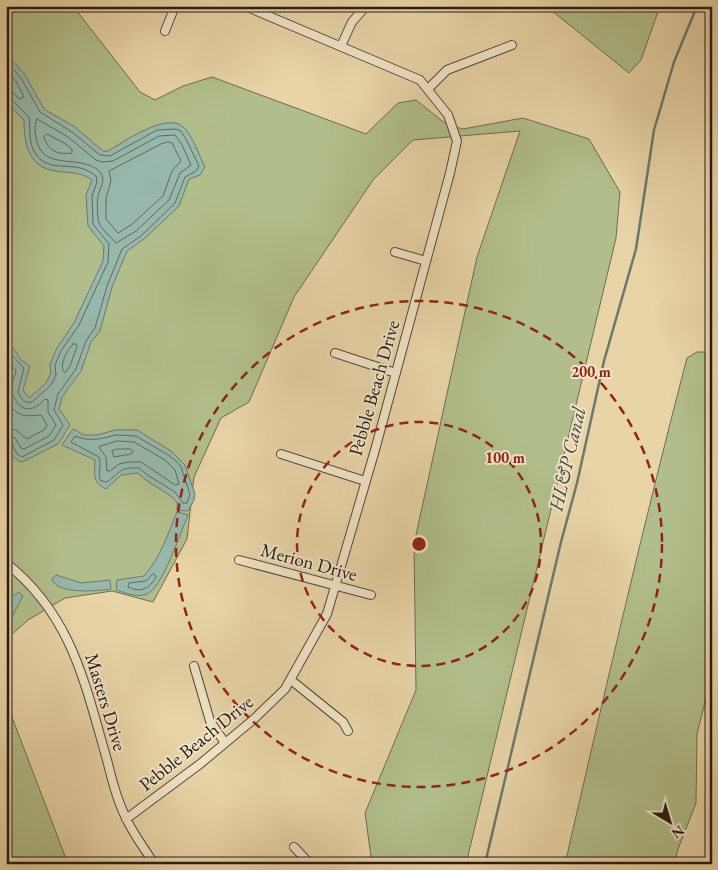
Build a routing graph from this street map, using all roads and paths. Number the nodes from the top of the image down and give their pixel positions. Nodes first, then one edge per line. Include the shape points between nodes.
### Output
1 (175, 6) edge
2 (245, 6) edge
3 (366, 6) edge
4 (165, 31) dead end
5 (512, 45) dead end
6 (340, 46) junction
7 (428, 89) junction
8 (396, 252) dead end
9 (426, 261) junction
10 (335, 353) dead end
11 (396, 373) junction
12 (281, 454) dead end
13 (365, 481) junction
14 (239, 560) dead end
15 (6, 564) edge
16 (334, 585) junction
17 (371, 595) dead end
18 (194, 666) dead end
19 (291, 680) junction
20 (348, 731) dead end
21 (224, 743) junction
22 (126, 819) junction
23 (294, 846) dead end
24 (154, 864) edge
25 (310, 864) edge

1 - 4 street
2 - 6 street, Pebble Beach Drive
3 - 6 street via 352,22
5 - 7 street via 447,70
6 - 7 street, Pebble Beach Drive via 420,80
7 - 9 street, Pebble Beach Drive via 448,115 457,141
8 - 9 street
9 - 11 street, Pebble Beach Drive
10 - 11 street
11 - 13 street, Pebble Beach Drive
12 - 13 street
13 - 16 street, Pebble Beach Drive
14 - 16 street, Merion Drive
15 - 22 street, Masters Drive via 40,596 70,642
16 - 17 street, Merion Drive
16 - 19 street, Pebble Beach Drive via 327,614
18 - 21 street via 210,721
19 - 20 street via 343,722
19 - 21 street, Pebble Beach Drive via 286,689
21 - 22 street, Pebble Beach Drive
22 - 24 street, Masters Drive
23 - 25 street

